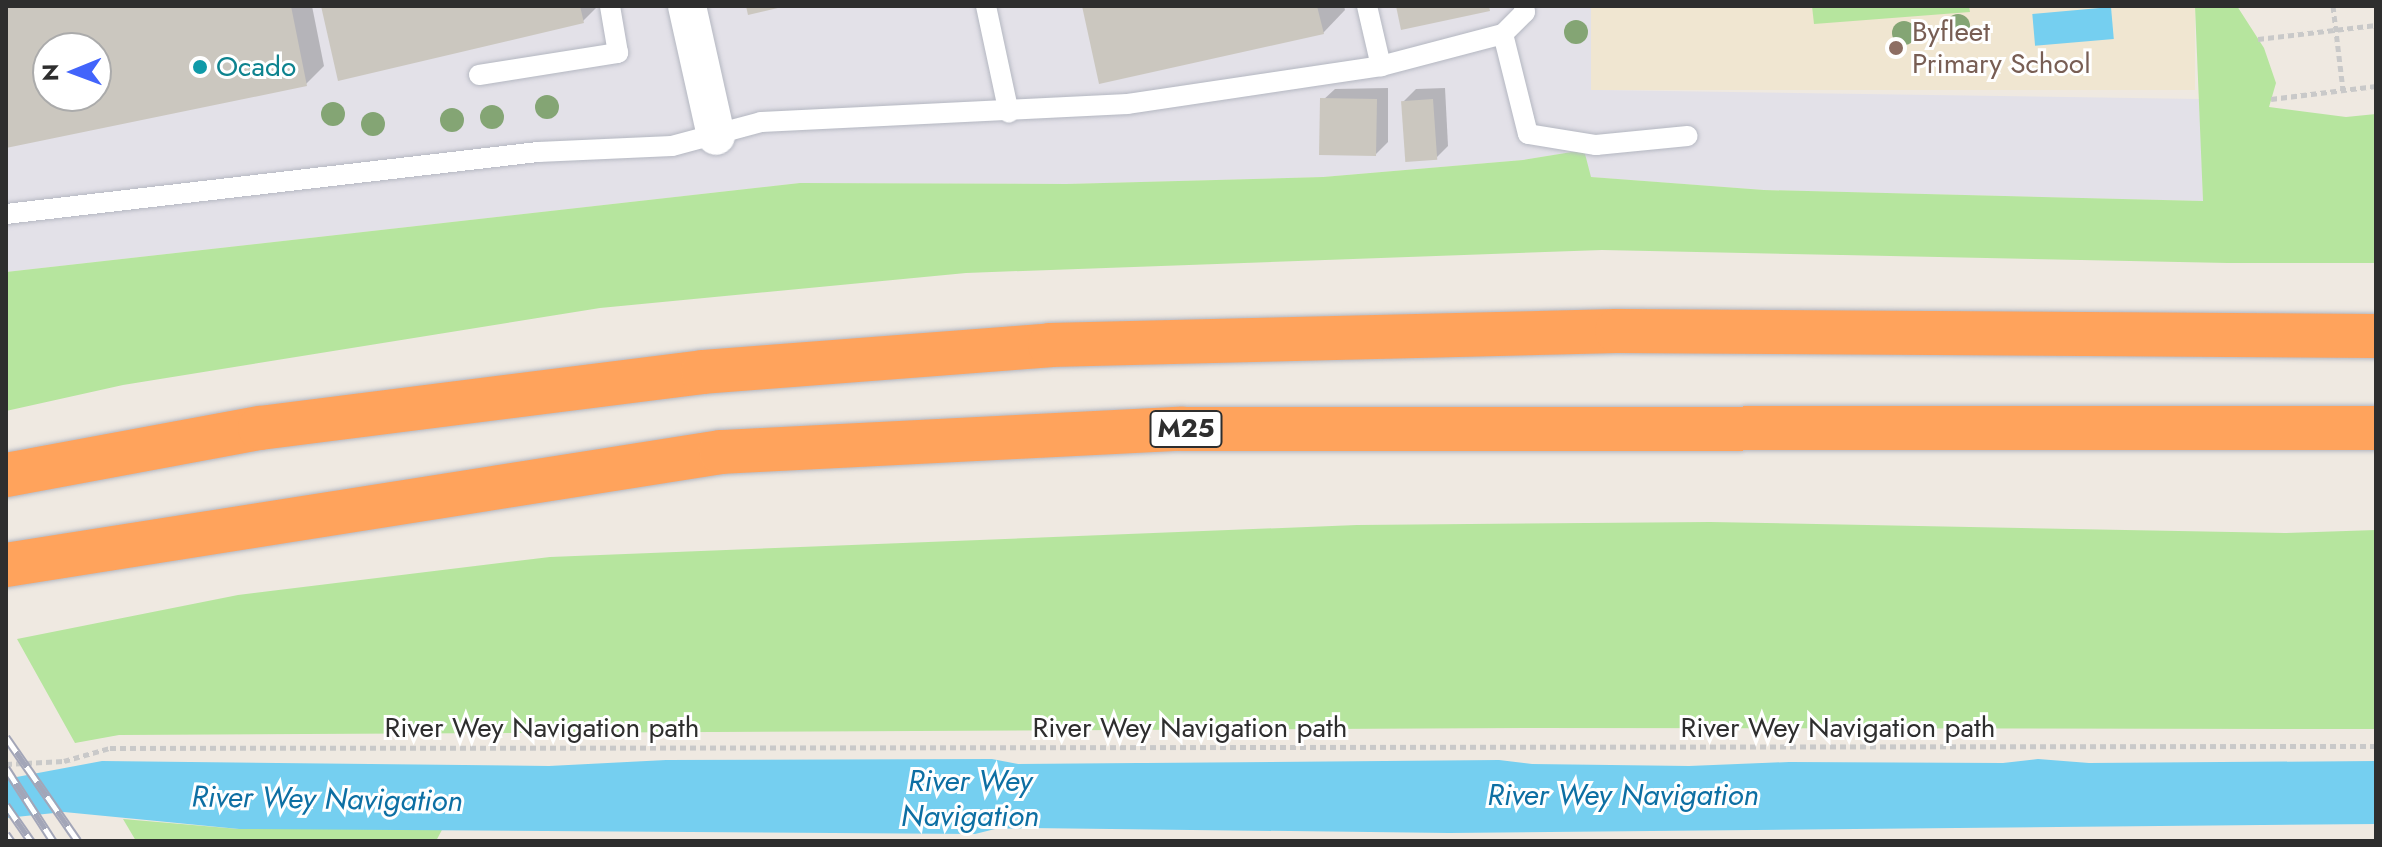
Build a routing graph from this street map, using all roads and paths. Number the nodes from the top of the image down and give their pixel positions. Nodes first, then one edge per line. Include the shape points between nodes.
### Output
1 (610, 6) edge
2 (687, 6) edge
3 (986, 6) edge
4 (1367, 6) edge
5 (1524, 6) edge
6 (2333, 6) edge
7 (2376, 25) edge
8 (2336, 30) junction
9 (1503, 34) junction
10 (2258, 39) dead end
11 (1381, 66) junction
12 (479, 75) dead end
13 (2376, 86) edge
14 (2343, 90) junction
15 (2271, 99) dead end
16 (1009, 113) junction
17 (716, 136) junction
18 (1688, 136) dead end
19 (6, 214) edge
20 (2376, 336) edge
21 (2376, 428) edge
22 (6, 475) edge
23 (6, 565) edge
24 (2376, 746) edge
25 (6, 764) edge

1 - 12 lane via 618,53
2 - 17 street
3 - 16 lane
4 - 11 lane
5 - 9 lane via 1525,12
6 - 8 path
7 - 8 path
8 - 10 path
8 - 14 path
9 - 11 lane
9 - 18 lane via 1528,134 1596,145
11 - 16 lane via 1128,104
13 - 14 path
14 - 15 path
16 - 17 lane via 761,122
17 - 19 lane via 672,146 499,156
20 - 22 highway via 1617,331 1050,345 703,372 260,428
21 - 23 highway, M25 via 1181,429 721,452
24 - 25 path, River Wey Navigation path via 110,748 64,761

